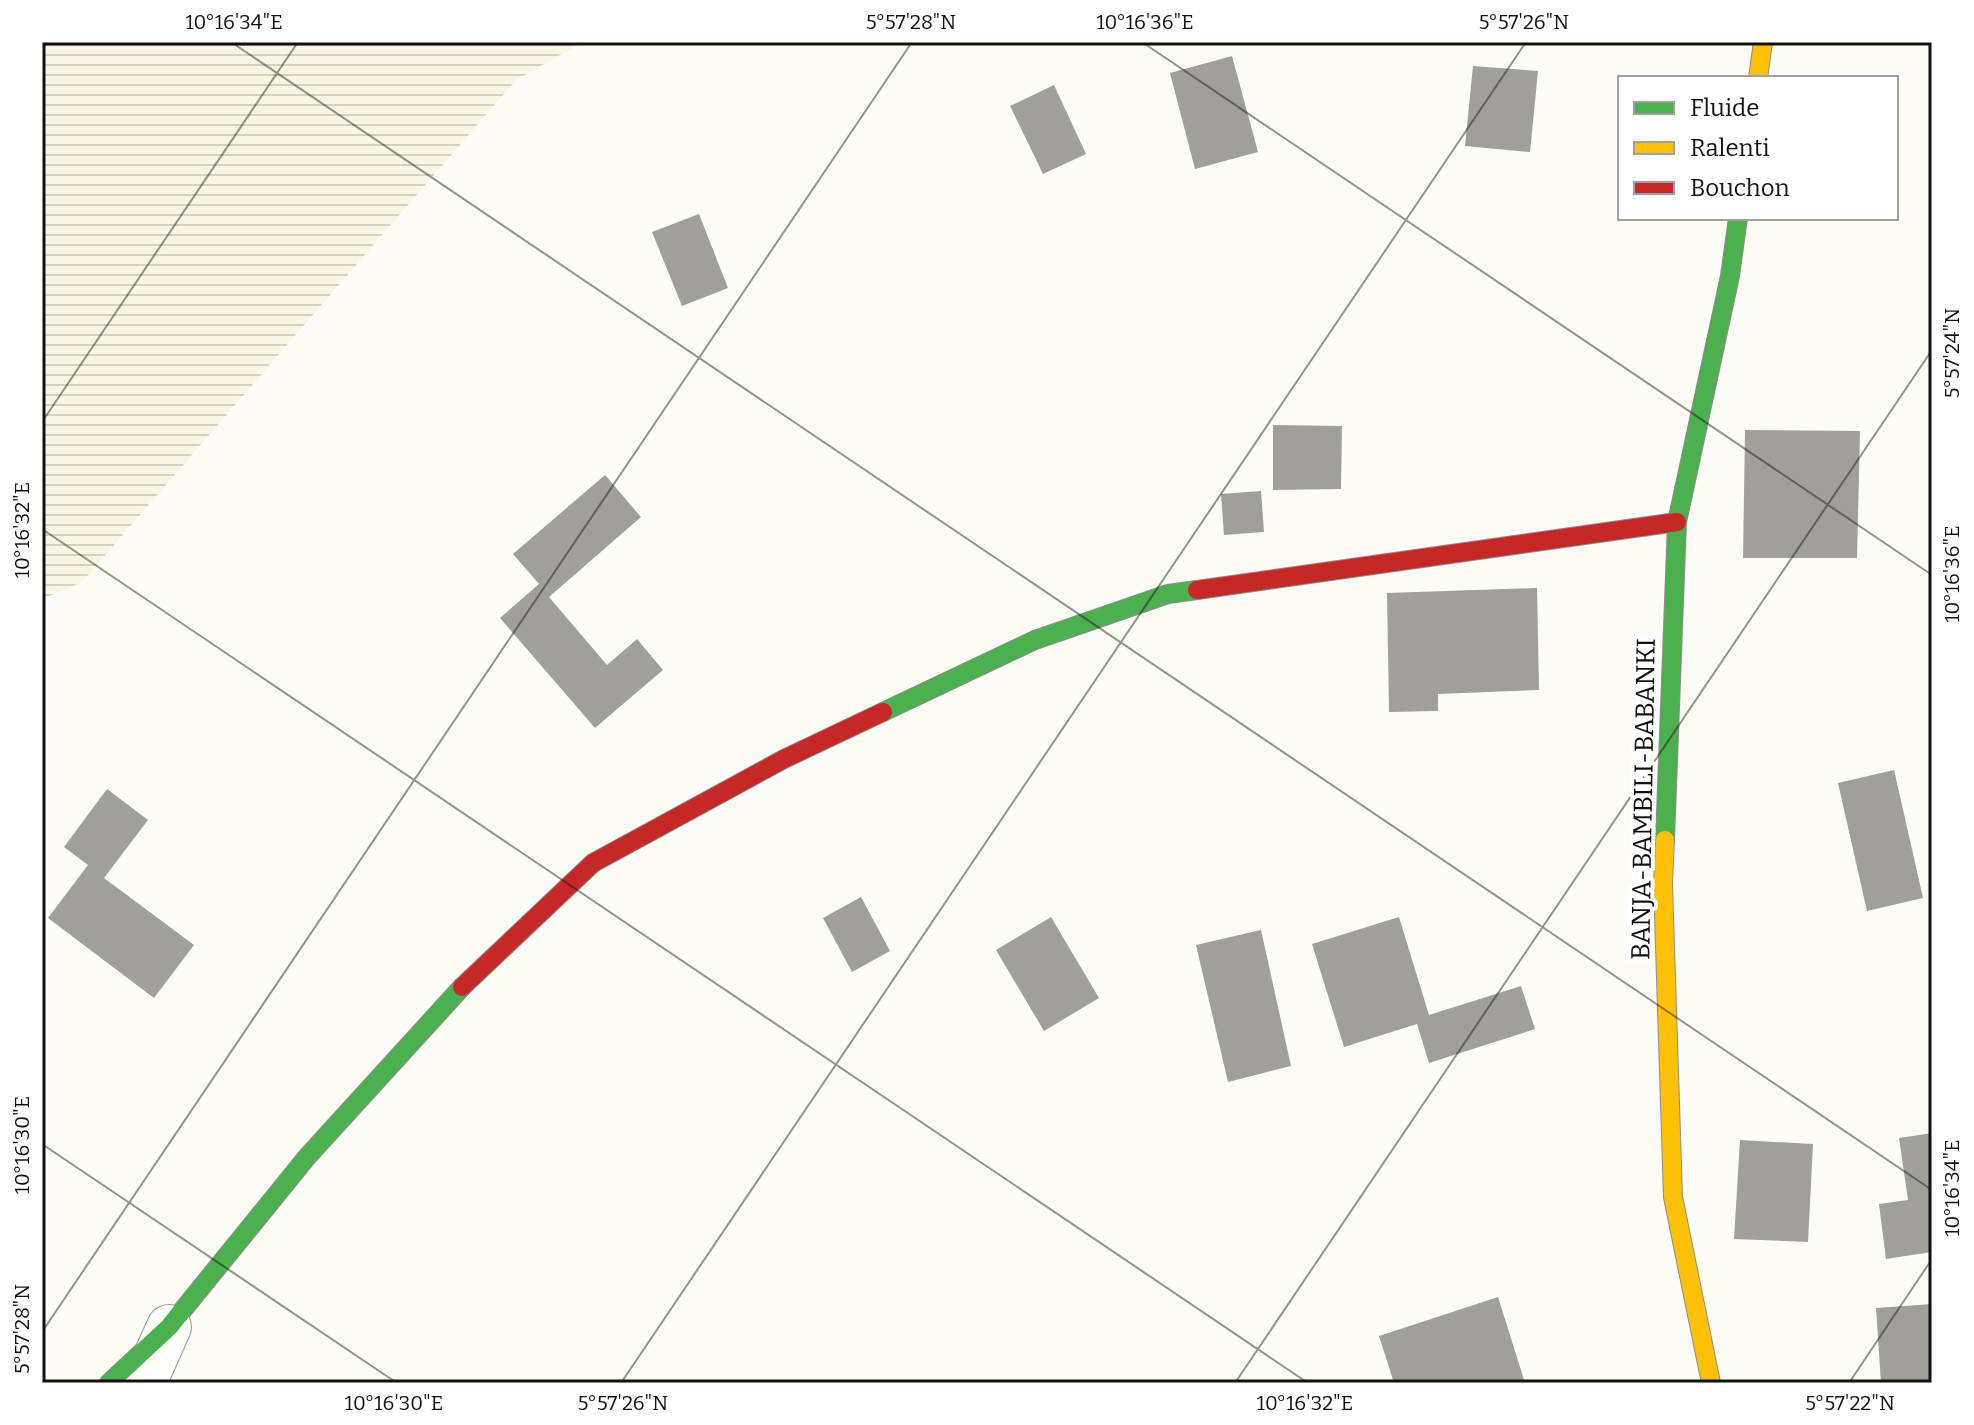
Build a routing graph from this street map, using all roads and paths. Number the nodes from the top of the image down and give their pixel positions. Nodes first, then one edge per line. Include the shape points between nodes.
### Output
1 (1763, 42) edge
2 (1758, 76) edge
3 (1738, 220) edge
4 (1677, 522) junction
5 (169, 1327) junction
6 (109, 1383) edge
7 (144, 1383) edge
8 (1711, 1383) edge

1 - 2 street
3 - 4 street, BANJA-BAMBILI-BABANKI
4 - 5 street via 1168,594 1035,640 784,759 593,863 451,997 307,1157
4 - 8 street, BANJA-BAMBILI-BABANKI via 1663,884 1673,1197
5 - 6 street
5 - 7 street

